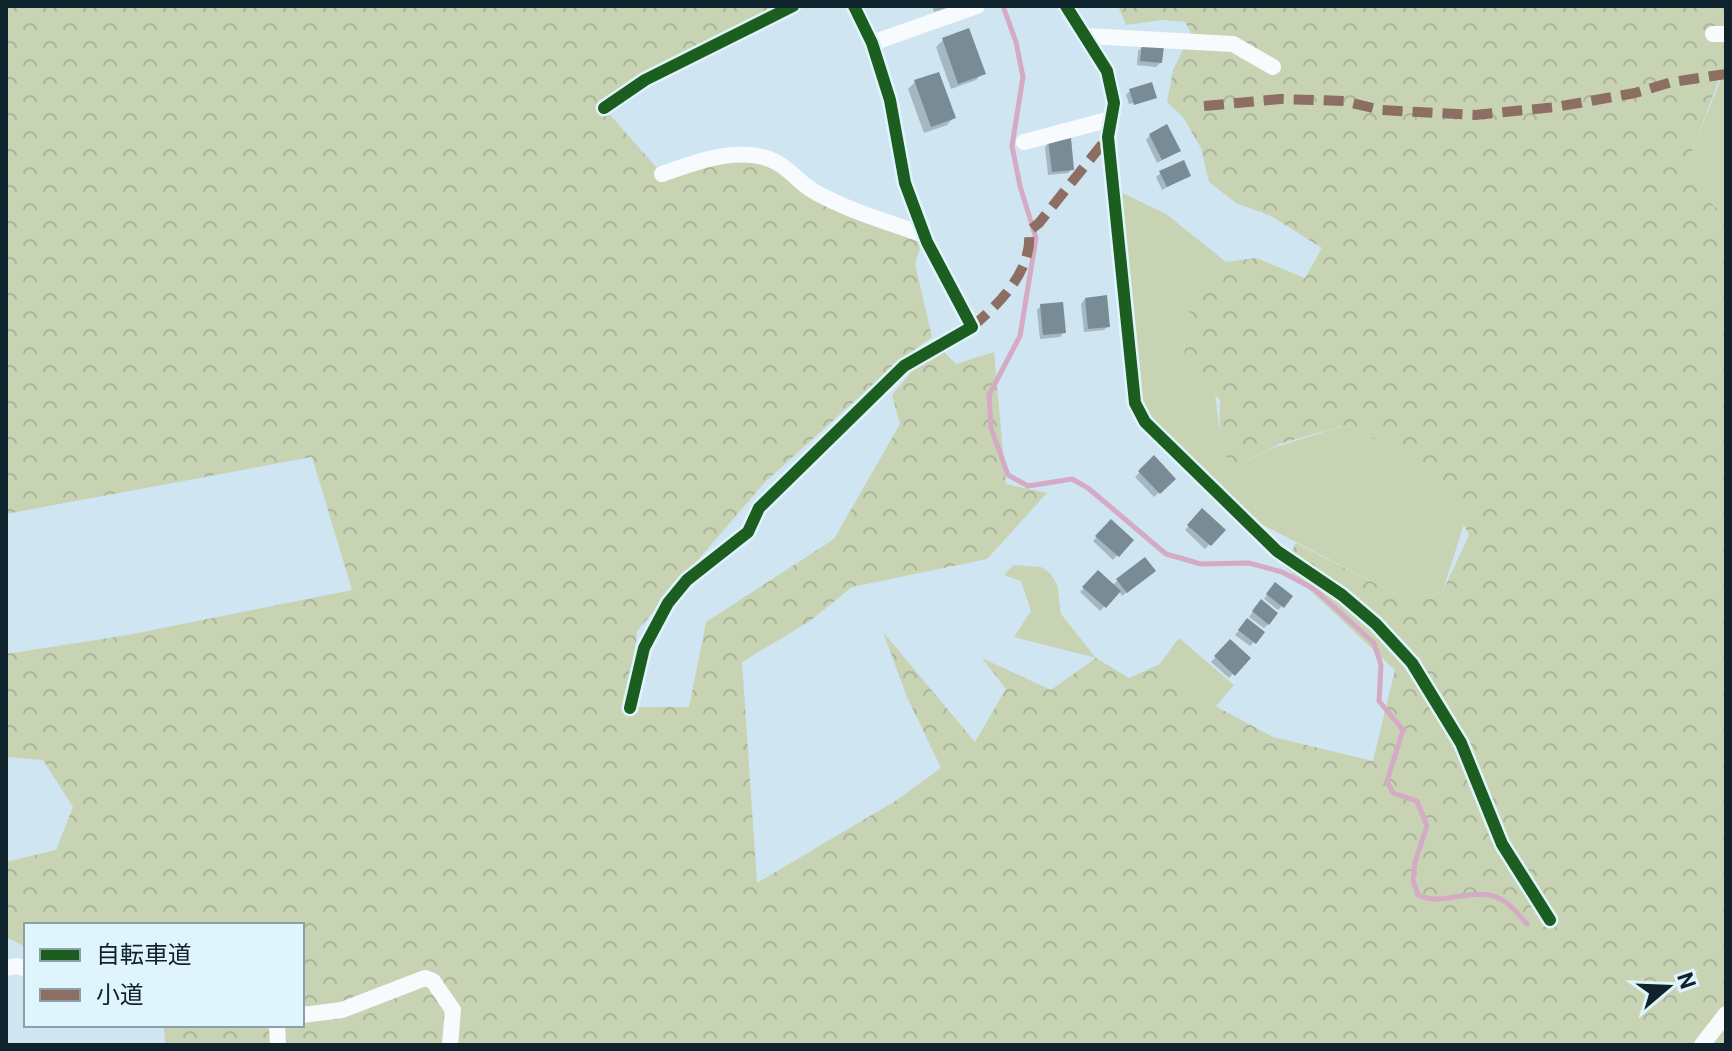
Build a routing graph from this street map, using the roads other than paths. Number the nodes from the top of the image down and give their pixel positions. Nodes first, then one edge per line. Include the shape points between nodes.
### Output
1 (793, 6) edge
2 (854, 6) edge
3 (977, 6) edge
4 (1066, 6) edge
5 (1087, 36) junction
6 (872, 43) junction
7 (1273, 67) dead end
8 (604, 108) dead end
9 (1111, 119) junction
10 (1024, 142) dead end
11 (662, 174) dead end
12 (924, 235) junction
13 (630, 708) dead end
14 (1550, 920) dead end
15 (1726, 1014) edge
16 (304, 1015) edge
17 (450, 1045) edge
18 (1702, 1045) edge

1 - 8 street via 645,80
2 - 6 street
3 - 6 street
4 - 5 street
5 - 7 street via 1233,44
5 - 9 street via 1107,71 1114,103
6 - 12 street via 890,100 905,183
9 - 10 street
9 - 14 street via 1108,137 1134,395 1145,422 1277,551 1342,595 1412,663 1461,743 1502,844
11 - 12 street via 705,160 761,156 779,163 812,191
12 - 13 street via 972,327 904,366 759,508 748,532 687,580 644,648
15 - 18 street
16 - 17 street via 342,1010 425,978 433,981 453,1010

